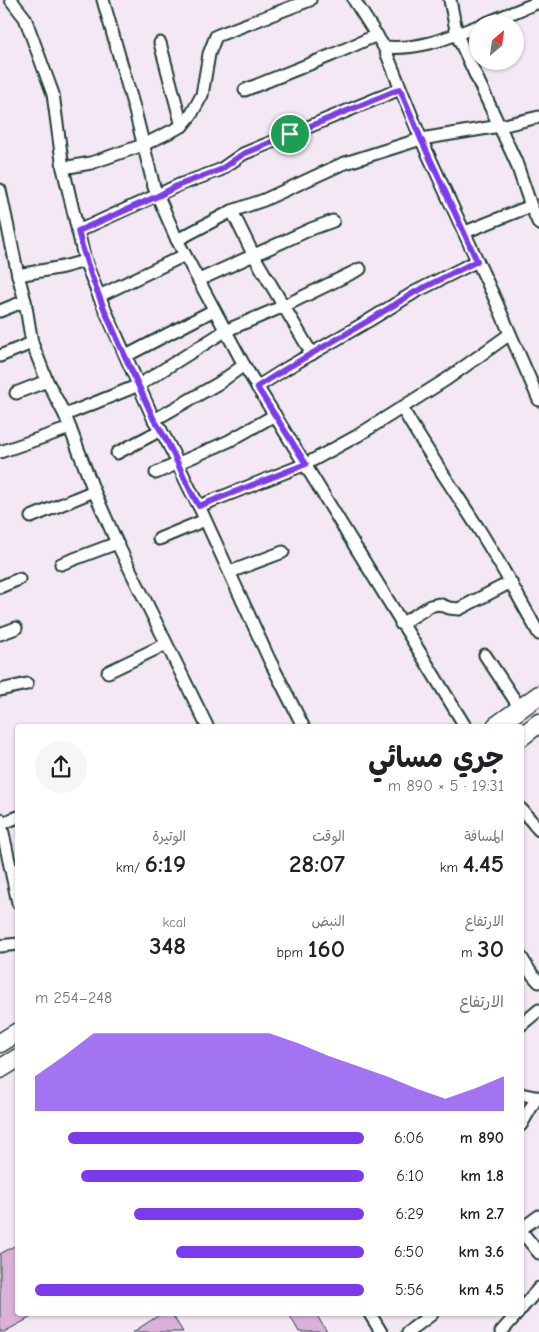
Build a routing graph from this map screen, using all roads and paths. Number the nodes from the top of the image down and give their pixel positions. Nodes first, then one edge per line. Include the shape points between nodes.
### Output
1 (11, 0) edge
2 (103, 0) edge
3 (310, 0) edge
4 (354, 0) edge
5 (450, 0) edge
6 (539, 2) edge
7 (506, 15) edge
8 (469, 30) edge
9 (377, 35) junction
10 (457, 35) junction
11 (160, 43) dead end
12 (384, 47) junction
13 (400, 89) junction
14 (245, 90) dead end
15 (539, 117) edge
16 (182, 126) junction
17 (500, 126) junction
18 (421, 139) junction
19 (143, 145) junction
20 (64, 168) junction
21 (0, 190) edge
22 (158, 196) junction
23 (531, 206) junction
24 (232, 211) junction
25 (333, 221) dead end
26 (539, 224) edge
27 (78, 231) junction
28 (464, 232) junction
29 (177, 240) junction
30 (185, 255) junction
31 (254, 256) junction
32 (85, 261) junction
33 (477, 261) junction
34 (360, 269) dead end
35 (18, 275) junction
36 (199, 280) junction
37 (99, 296) junction
38 (25, 301) junction
39 (284, 306) junction
40 (214, 310) junction
41 (0, 311) edge
42 (225, 331) junction
43 (510, 334) junction
44 (32, 343) junction
45 (312, 354) junction
46 (0, 356) edge
47 (126, 356) junction
48 (244, 365) junction
49 (47, 381) junction
50 (139, 385) junction
51 (257, 387) junction
52 (16, 393) dead end
53 (539, 400) edge
54 (402, 408) junction
55 (275, 415) junction
56 (65, 416) junction
57 (154, 420) junction
58 (70, 428) junction
59 (161, 430) junction
60 (0, 452) edge
61 (117, 453) dead end
62 (177, 463) junction
63 (306, 464) junction
64 (156, 473) dead end
65 (94, 491) junction
66 (199, 506) junction
67 (31, 517) dead end
68 (205, 520) junction
69 (159, 539) dead end
70 (117, 543) junction
71 (282, 552) dead end
72 (61, 564) dead end
73 (230, 572) junction
74 (19, 579) dead end
75 (511, 582) junction
76 (0, 587) edge
77 (401, 624) junction
78 (16, 628) dead end
79 (0, 634) edge
80 (539, 634) edge
81 (166, 644) junction
82 (485, 655) dead end
83 (108, 672) dead end
84 (28, 684) dead end
85 (0, 690) edge
86 (539, 695) edge
87 (520, 708) junction
88 (539, 723) edge
89 (205, 724) edge
90 (302, 724) edge
91 (463, 724) edge
92 (499, 724) edge
93 (524, 735) edge
94 (524, 812) edge
95 (15, 818) edge
96 (1, 822) edge
97 (539, 830) edge
98 (3, 851) edge
99 (14, 875) edge
100 (15, 944) edge
101 (0, 946) edge
102 (524, 962) edge
103 (539, 982) edge
104 (539, 1010) edge
105 (524, 1022) edge
106 (15, 1034) edge
107 (0, 1043) edge
108 (15, 1060) edge
109 (0, 1068) edge
110 (524, 1095) edge
111 (538, 1097) edge
112 (524, 1120) edge
113 (539, 1216) edge
114 (524, 1228) edge
115 (524, 1234) edge
116 (539, 1253) edge
117 (539, 1288) edge
118 (524, 1306) edge
119 (371, 1316) edge
120 (429, 1316) edge
121 (515, 1316) edge
122 (381, 1332) edge
123 (408, 1332) edge
124 (501, 1332) edge

1 - 20 street via 25,18 53,94
2 - 19 street
3 - 16 street via 216,36 209,54 202,95
4 - 9 street
5 - 10 street
6 - 7 street
8 - 10 street
9 - 12 street
9 - 14 street
10 - 12 street via 428,44
10 - 17 street
11 - 16 street
12 - 13 street
13 - 18 street
13 - 22 street via 243,154 220,170
15 - 17 street
16 - 19 street
17 - 18 street
17 - 23 street
18 - 24 street via 342,164
18 - 28 street
19 - 20 street via 91,163
19 - 22 street
20 - 27 street
21 - 35 street
22 - 27 street
22 - 29 street
23 - 26 street
23 - 28 street
24 - 29 street
24 - 31 street
25 - 31 street
27 - 32 street
28 - 33 street
29 - 30 street
30 - 36 street
30 - 37 street
31 - 36 street
31 - 39 street
32 - 35 street
32 - 37 street
33 - 43 street
33 - 45 street via 415,292
34 - 39 street
35 - 38 street
36 - 40 street
37 - 47 street
38 - 41 street
38 - 44 street
39 - 42 street
39 - 45 street
40 - 42 street
40 - 47 street
42 - 48 street
42 - 50 street
43 - 53 street
43 - 54 street
44 - 46 street
44 - 49 street
45 - 51 street
47 - 50 street
48 - 51 street
48 - 57 street
49 - 52 street
49 - 56 street
50 - 56 street
50 - 57 street
51 - 55 street
54 - 63 street
54 - 75 street
55 - 62 street via 229,441
55 - 63 street
56 - 58 street
57 - 59 street
58 - 60 street
58 - 65 street
59 - 61 street
59 - 62 street
62 - 64 street
62 - 66 street
63 - 66 street
63 - 77 street
65 - 67 street
65 - 70 street
66 - 68 street
68 - 69 street
68 - 73 street
70 - 72 street
70 - 81 street
71 - 73 street
73 - 90 street
74 - 76 street
75 - 77 street via 459,609 439,604 430,606
75 - 80 street
77 - 91 street
78 - 79 street
81 - 83 street
81 - 89 street
82 - 87 street
84 - 85 street
86 - 87 main road
87 - 92 main road
88 - 93 main road
94 - 97 street
95 - 96 street
96 - 98 street
98 - 99 street
100 - 101 street
102 - 103 street
104 - 105 street
106 - 107 main road
108 - 109 main road
110 - 111 street
111 - 112 street
113 - 114 street
115 - 116 street
117 - 118 street
119 - 122 street
120 - 123 street
121 - 124 street

